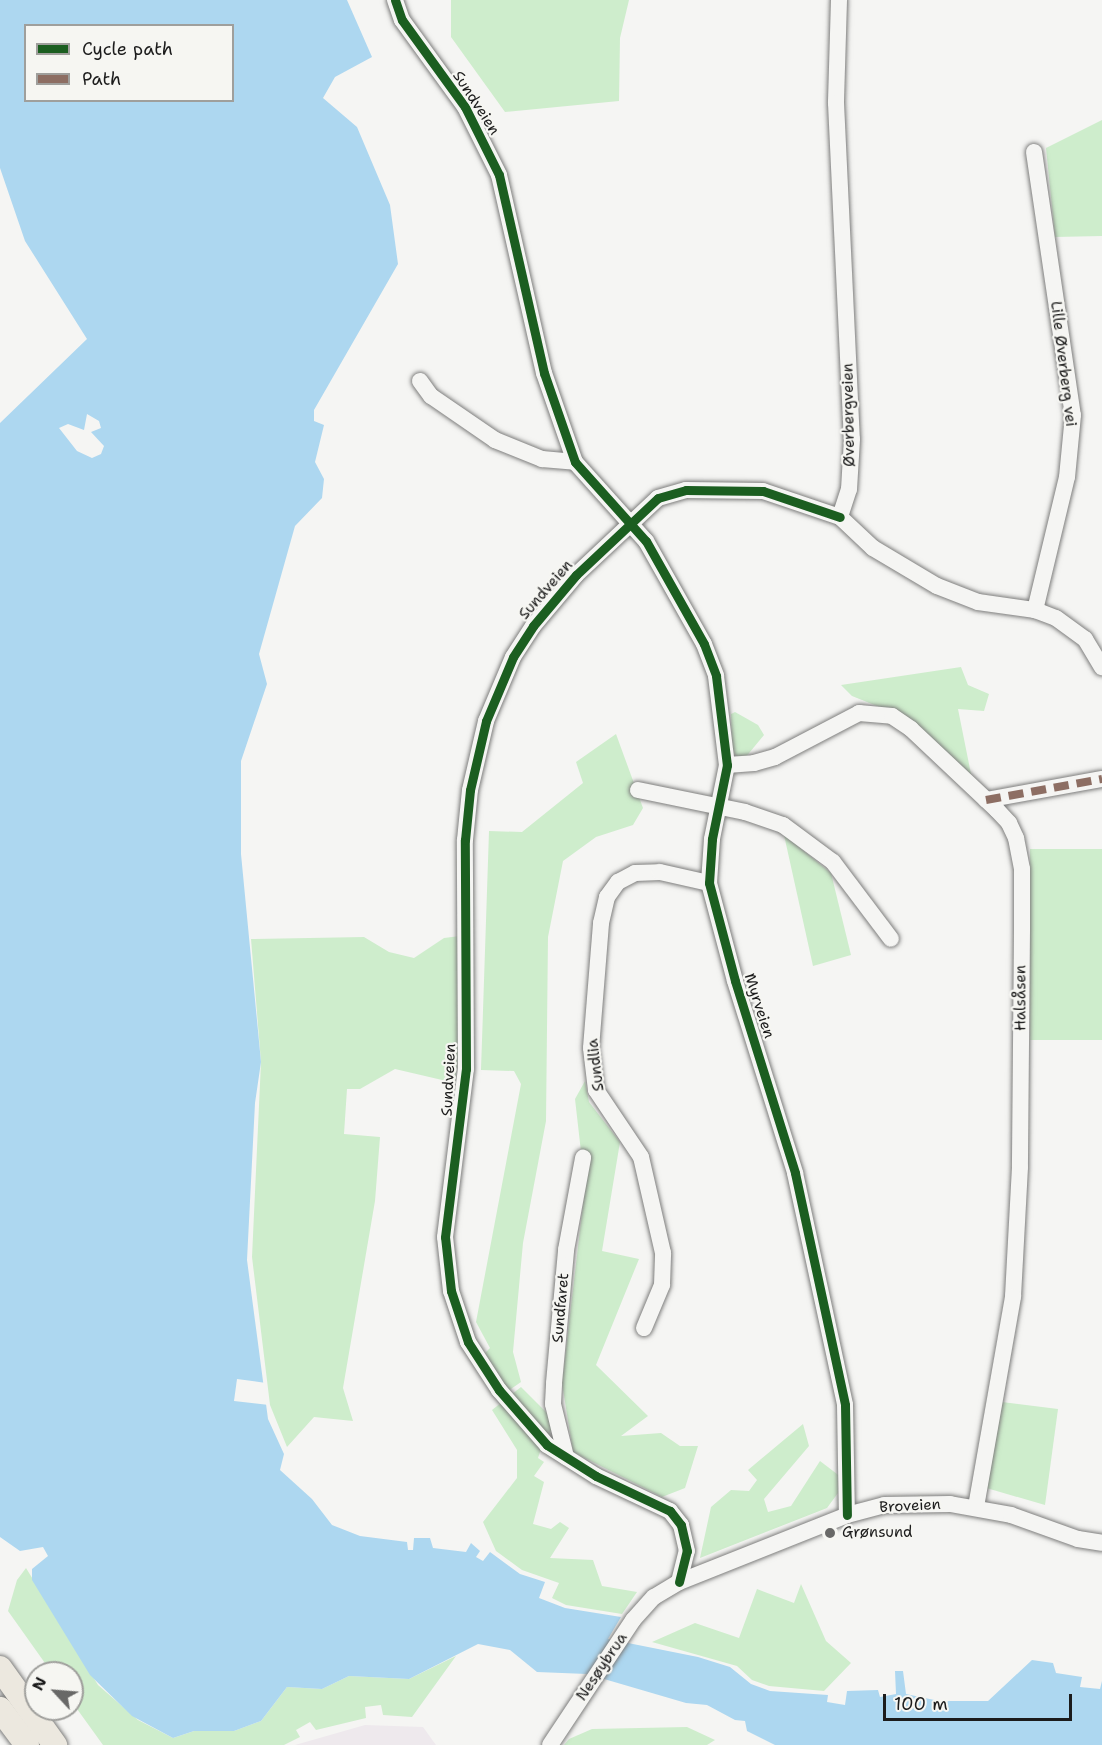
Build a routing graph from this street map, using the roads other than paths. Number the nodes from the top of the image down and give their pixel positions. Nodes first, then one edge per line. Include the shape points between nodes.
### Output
1 (395, 0) edge
2 (839, 0) edge
3 (1034, 152) dead end
4 (420, 381) dead end
5 (575, 462) junction
6 (840, 517) junction
7 (633, 523) junction
8 (1035, 610) junction
9 (1102, 667) edge
10 (727, 765) junction
11 (1102, 779) edge
12 (638, 790) dead end
13 (986, 800) junction
14 (718, 807) junction
15 (709, 883) junction
16 (891, 939) dead end
17 (583, 1158) dead end
18 (644, 1328) dead end
19 (566, 1457) junction
20 (976, 1507) junction
21 (848, 1515) junction
22 (1102, 1543) edge
23 (679, 1581) junction
24 (633, 1620) joint
25 (0, 1668) edge
26 (0, 1709) edge
27 (27, 1745) edge
28 (55, 1745) edge
29 (550, 1745) edge

1 - 5 street, Sundveien via 408,29 465,107 499,175 544,373
2 - 6 street, Øverbergveien via 836,103 852,439 849,489
3 - 8 street, Lille Øverberg vei via 1073,415 1067,477
4 - 5 street via 431,396 495,440 542,459
5 - 7 street, Sundveien
6 - 7 street, Sundveien via 763,491 686,490 658,498
6 - 8 street via 873,548 937,586 978,602
7 - 10 street, Myrveien via 704,644 720,694
7 - 19 street, Sundveien via 556,596 513,657 478,750 465,840 466,1069 449,1202 446,1268 468,1342 533,1430
8 - 9 street via 1071,627 1085,639
10 - 13 street, Halsåsen via 775,757 841,720 873,712 892,716 911,729
10 - 14 street, Myrveien
11 - 13 street
12 - 14 street
13 - 20 street, Halsåsen via 1009,823 1022,869 1020,1167 1009,1332
14 - 15 street, Myrveien
14 - 16 street via 768,818 805,838 858,891
15 - 18 street, Sundlia via 660,872 635,873 618,882 607,897 601,923 591,1048 596,1090 641,1157 663,1253 662,1285
15 - 21 street, Myrveien via 735,981 782,1120 797,1179 845,1405
17 - 19 street, Sundfaret via 566,1250 554,1383 553,1404
19 - 23 street, Sundveien via 596,1476 670,1511 686,1534 687,1551
20 - 21 street, Broveien via 895,1504
20 - 22 street, Broveien
21 - 23 street, Broveien
23 - 24 street, Broveien via 649,1600
24 - 29 street, Nesøybrua
25 - 28 highway
26 - 27 highway

